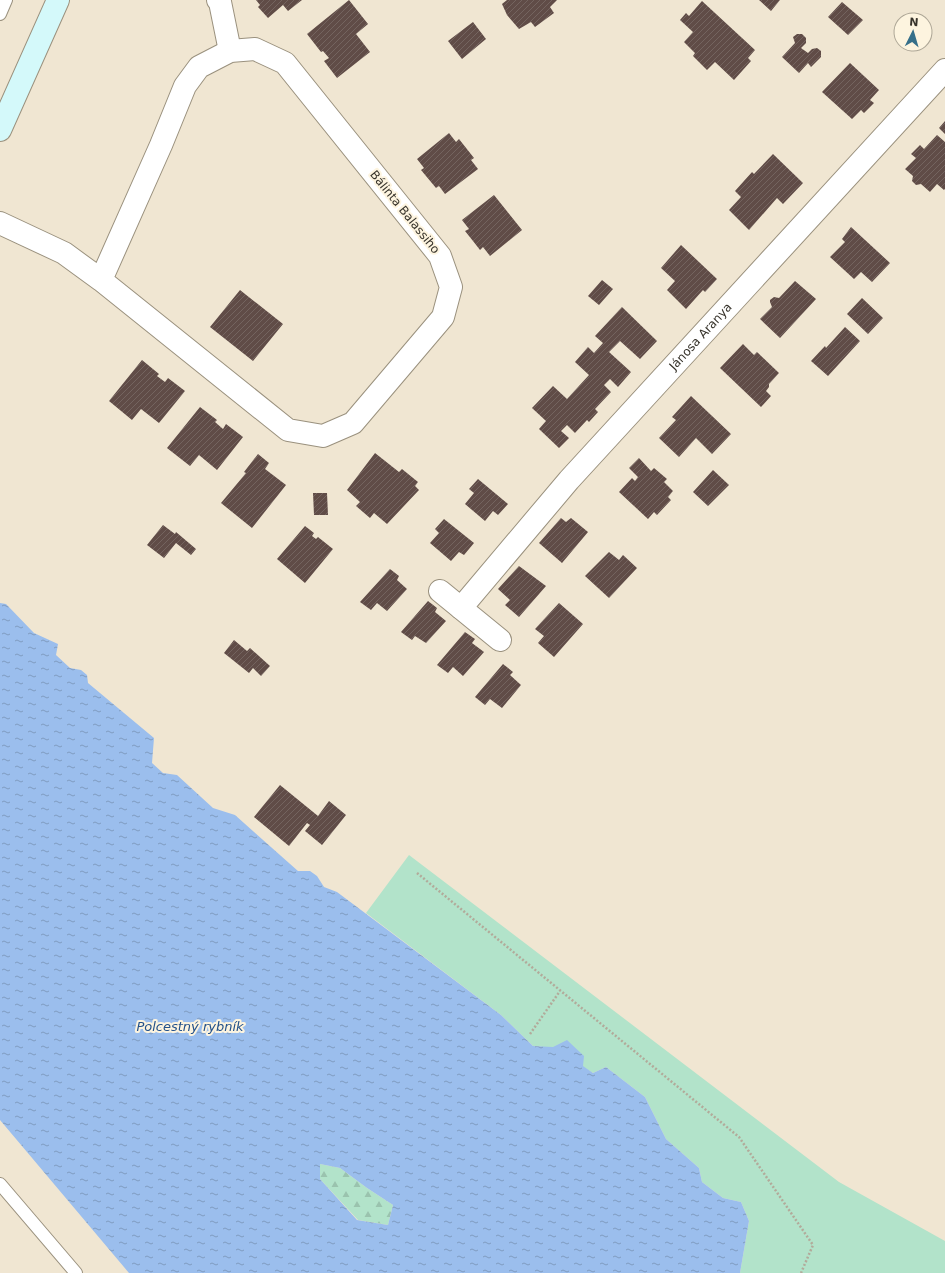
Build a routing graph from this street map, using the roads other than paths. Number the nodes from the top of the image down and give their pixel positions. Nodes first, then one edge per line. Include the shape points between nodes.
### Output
1 (6, 0) edge
2 (58, 0) edge
3 (218, 0) edge
4 (0, 14) edge
5 (230, 51) junction
6 (945, 70) edge
7 (0, 130) edge
8 (0, 223) edge
9 (101, 280) junction
10 (440, 591) dead end
11 (461, 608) junction
12 (500, 640) dead end
13 (0, 1184) edge
14 (76, 1273) edge

1 - 4 lane
2 - 7 main road
3 - 5 street
5 - 9 street, Bálinta Balassiho via 198,67 185,86
5 - 9 street, Bálinta Balassiho via 255,49 285,64 402,208 440,256 451,287 443,317 353,423 323,436 288,430
6 - 11 street, Jánosa Aranya via 569,480
8 - 9 street, Bálinta Balassiho via 64,252
10 - 11 street
11 - 12 street
13 - 14 lane

